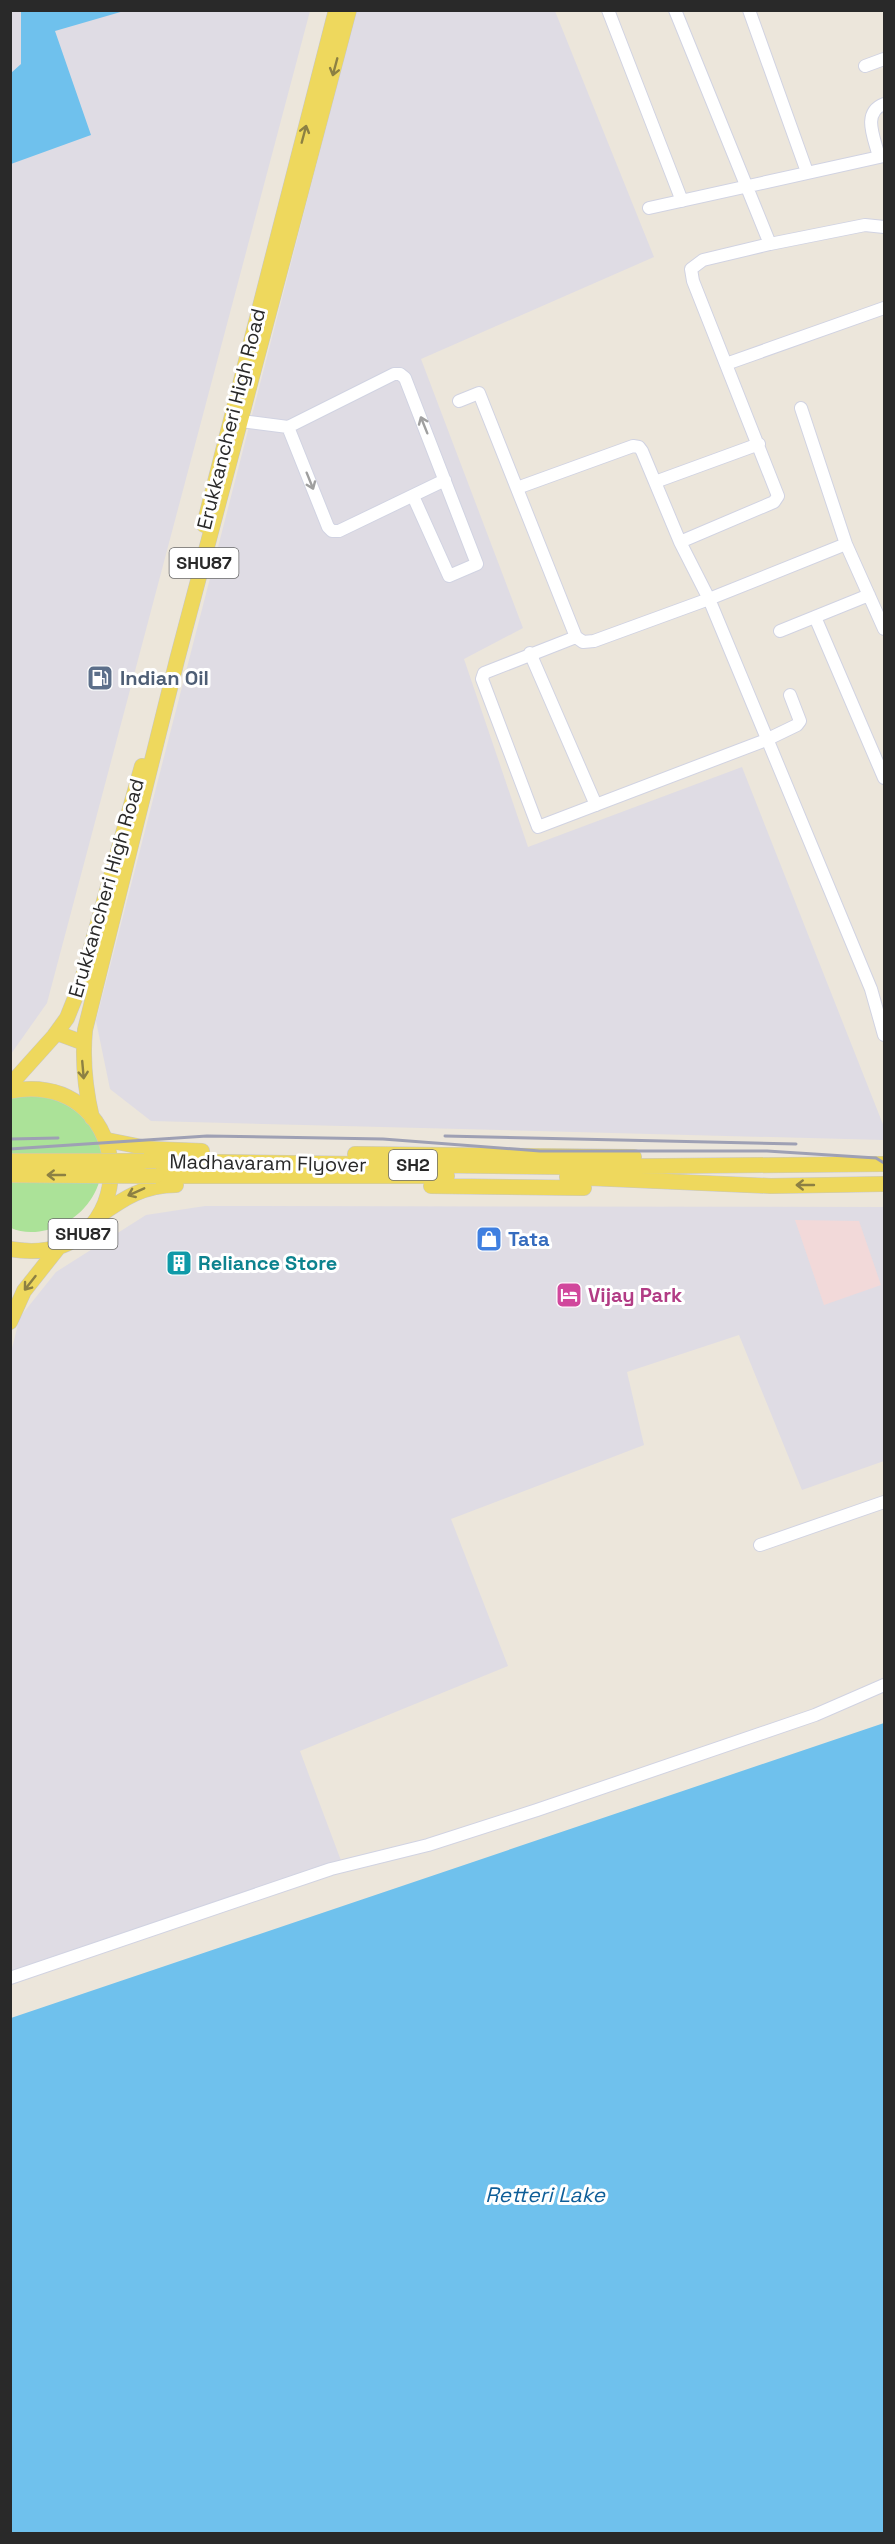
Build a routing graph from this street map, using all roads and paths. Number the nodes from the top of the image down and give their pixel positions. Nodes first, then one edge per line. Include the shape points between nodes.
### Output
1 (336, 10) edge
2 (349, 10) edge
3 (608, 10) edge
4 (675, 10) edge
5 (749, 10) edge
6 (885, 59) edge
7 (865, 66) dead end
8 (885, 104) edge
9 (882, 157) edge
10 (807, 172) junction
11 (748, 187) junction
12 (681, 201) junction
13 (649, 207) dead end
14 (885, 227) edge
15 (770, 244) junction
16 (884, 310) edge
17 (726, 364) junction
18 (459, 401) dead end
19 (801, 408) dead end
20 (241, 421) junction
21 (288, 427) junction
22 (759, 444) junction
23 (446, 480) junction
24 (655, 482) junction
25 (517, 488) junction
26 (413, 496) junction
27 (680, 542) junction
28 (846, 544) junction
29 (868, 595) junction
30 (708, 599) junction
31 (814, 617) junction
32 (885, 629) edge
33 (780, 632) dead end
34 (576, 637) junction
35 (531, 653) junction
36 (790, 695) dead end
37 (766, 740) junction
38 (885, 778) edge
39 (596, 805) junction
40 (57, 1033) junction
41 (885, 1035) edge
42 (84, 1043) junction
43 (10, 1085) edge
44 (10, 1091) edge
45 (92, 1118) junction
46 (107, 1140) junction
47 (10, 1161) edge
48 (885, 1164) edge
49 (705, 1166) junction
50 (10, 1175) edge
51 (694, 1184) junction
52 (885, 1184) edge
53 (99, 1216) junction
54 (58, 1248) junction
55 (10, 1249) edge
56 (10, 1322) edge
57 (885, 1502) edge
58 (760, 1545) dead end
59 (885, 1685) edge
60 (10, 1978) edge

40 -> 1 main road, Erukkancheri High Road / SHU87 via 81,983 156,718
2 -> 20 main road, SHU87
3 - 12 street
4 - 11 street
5 - 10 street
6 - 7 street
8 - 9 street via 874,110 870,120
9 - 10 street
10 - 11 street
11 - 12 street
11 - 15 street
12 - 13 street
14 - 15 street via 865,225
15 - 17 street via 703,260 691,269
16 - 17 street
17 - 22 street
18 - 25 street via 479,393
19 - 28 street
20 - 21 street
20 - 42 main road, SHU87 via 104,949
23 -> 21 street via 400,374
21 -> 26 street via 332,531
22 - 24 street
22 - 27 street via 777,491 774,502
23 - 26 street
23 - 26 street via 477,560 475,566 449,576
24 - 25 street via 642,451 633,446
24 - 27 street
25 - 34 street
27 - 30 street
28 - 29 street
28 - 30 street
29 - 31 street
29 - 32 street
30 - 34 street via 594,641 583,642
30 - 37 street
31 - 33 street
31 - 38 street
34 - 35 street
35 - 39 street
35 - 39 street via 484,673 482,679 535,824 541,827
36 - 37 street via 800,721
37 - 39 street
37 - 41 street via 871,989
40 - 42 main road
40 - 43 main road, Erukkancheri High Road / SHU87
42 -> 45 main road, SHU87 via 84,1086
44 - 45 main road, SHU87 via 53,1091 76,1101
45 - 46 main road, SHU87
46 - 49 main road via 152,1149 190,1151 691,1157
46 - 53 main road, SHU87 via 113,1166 110,1192
47 - 49 main road, Madhavaram Flyover / SH2, bridge
48 - 49 main road, SH2
51 -> 50 main road, Madhavaram Flyover / SH2, bridge via 538,1177
52 -> 51 main road, SH2
51 -> 53 main road via 686,1192 531,1186 163,1185 133,1192
53 - 54 main road, SHU87 via 81,1235
54 - 55 main road, SHU87 via 31,1252
54 -> 56 main road via 24,1291
57 - 58 street
59 - 60 street via 804,1719 537,1810 428,1845 332,1869

